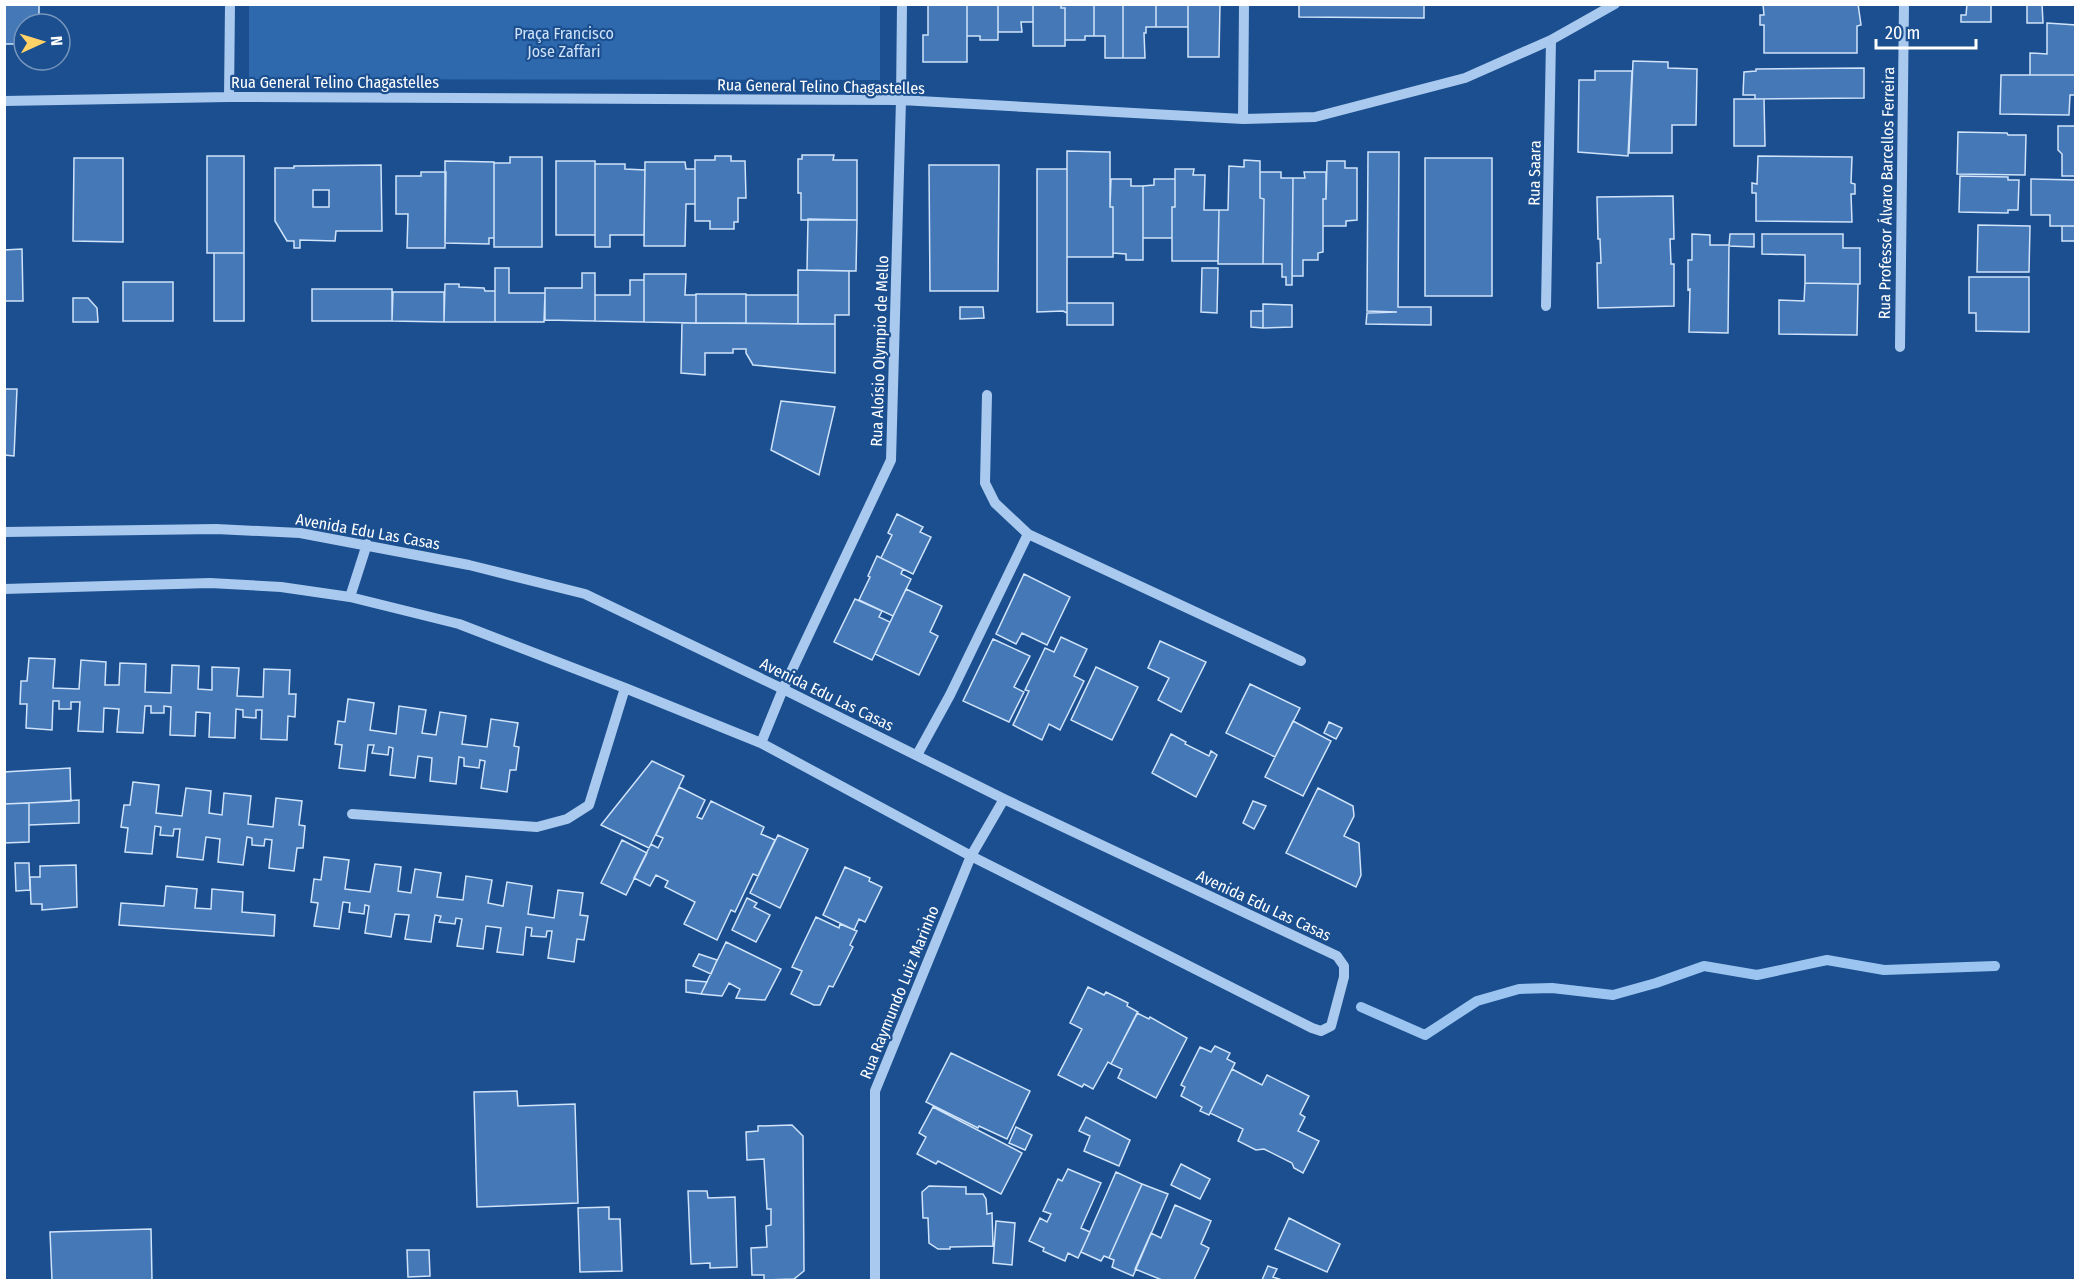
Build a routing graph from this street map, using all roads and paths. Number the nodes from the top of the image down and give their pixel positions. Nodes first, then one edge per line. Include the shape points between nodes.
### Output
1 (230, 4) edge
2 (902, 4) edge
3 (1244, 4) edge
4 (1615, 4) edge
5 (1904, 4) edge
6 (1551, 40) junction
7 (229, 97) junction
8 (901, 100) junction
9 (4, 101) edge
10 (1243, 119) junction
11 (1546, 306) dead end
12 (1899, 347) dead end
13 (987, 395) dead end
14 (4, 532) edge
15 (1028, 534) junction
16 (367, 544) junction
17 (4, 589) edge
18 (350, 597) junction
19 (1301, 661) dead end
20 (625, 688) junction
21 (783, 689) junction
22 (761, 743) junction
23 (917, 755) junction
24 (1004, 799) junction
25 (352, 814) dead end
26 (971, 856) junction
27 (875, 1281) edge

1 - 7 street
2 - 8 street, Rua Aloísio Olympio de Mello
3 - 10 street
4 - 6 street, Rua General Telino Chagastelles
5 - 12 street, Rua Professor Álvaro Barcellos Ferreira
6 - 10 street, Rua General Telino Chagastelles via 1465,78 1314,117
6 - 11 street, Rua Saara
7 - 8 street, Rua General Telino Chagastelles
7 - 9 street, Rua General Telino Chagastelles
8 - 10 street, Rua General Telino Chagastelles
8 - 21 street, Rua Aloísio Olympio de Mello via 891,460
13 - 15 street via 985,483 995,503
14 - 16 street, Avenida Edu Las Casas via 216,529 300,533
15 - 19 street
15 - 23 street
16 - 18 street
16 - 21 street, Avenida Edu Las Casas via 585,594
17 - 18 street, Avenida Edu Las Casas via 210,583 281,587
18 - 20 street, Avenida Edu Las Casas via 459,624
20 - 22 street, Avenida Edu Las Casas
20 - 25 street via 589,805 567,819 537,827
21 - 22 street, Rua Aloísio Olympio de Mello
21 - 23 street, Avenida Edu Las Casas
22 - 26 street, Avenida Edu Las Casas
23 - 24 street, Avenida Edu Las Casas
24 - 26 street, Rua Raymundo Luiz Marinho
24 - 26 street, Avenida Edu Las Casas via 1337,956 1344,966 1344,977 1331,1026 1322,1031 1312,1028
26 - 27 street, Rua Raymundo Luiz Marinho via 875,1091

